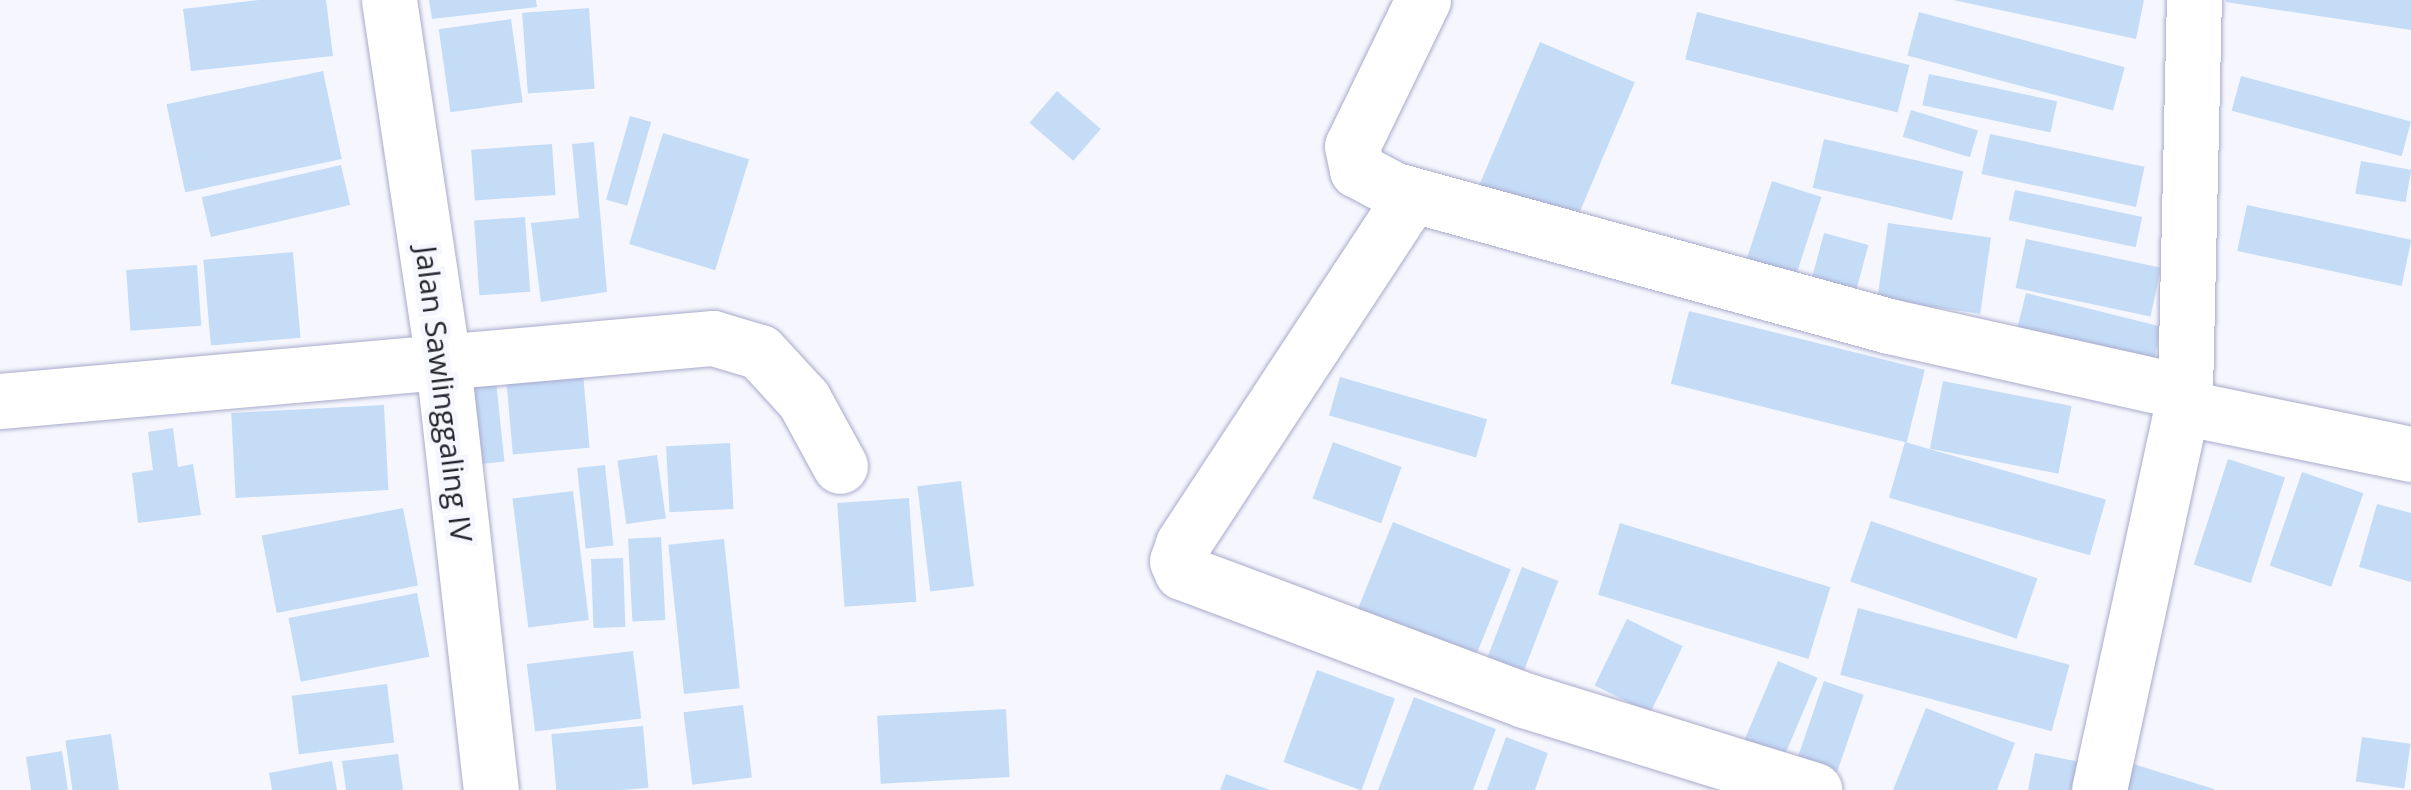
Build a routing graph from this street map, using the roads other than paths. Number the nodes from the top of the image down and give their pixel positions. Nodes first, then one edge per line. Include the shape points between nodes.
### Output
1 (389, 0) edge
2 (1423, 0) edge
3 (2194, 0) edge
4 (1387, 184) junction
5 (443, 363) junction
6 (2184, 399) junction
7 (0, 402) edge
8 (2411, 454) edge
9 (840, 466) dead end
10 (491, 790) edge
11 (1814, 790) edge
12 (2099, 790) edge

1 - 5 street, Jalan Sawlinggaling IV
2 - 4 street via 1352,146
3 - 6 street
4 - 6 street via 1889,326
4 - 11 street via 1183,544 1176,561 1182,572 1524,700
5 - 7 street
5 - 9 street via 714,338 760,352 804,400
5 - 10 street, Jalan Sawlinggaling IV
6 - 8 street
6 - 12 street

